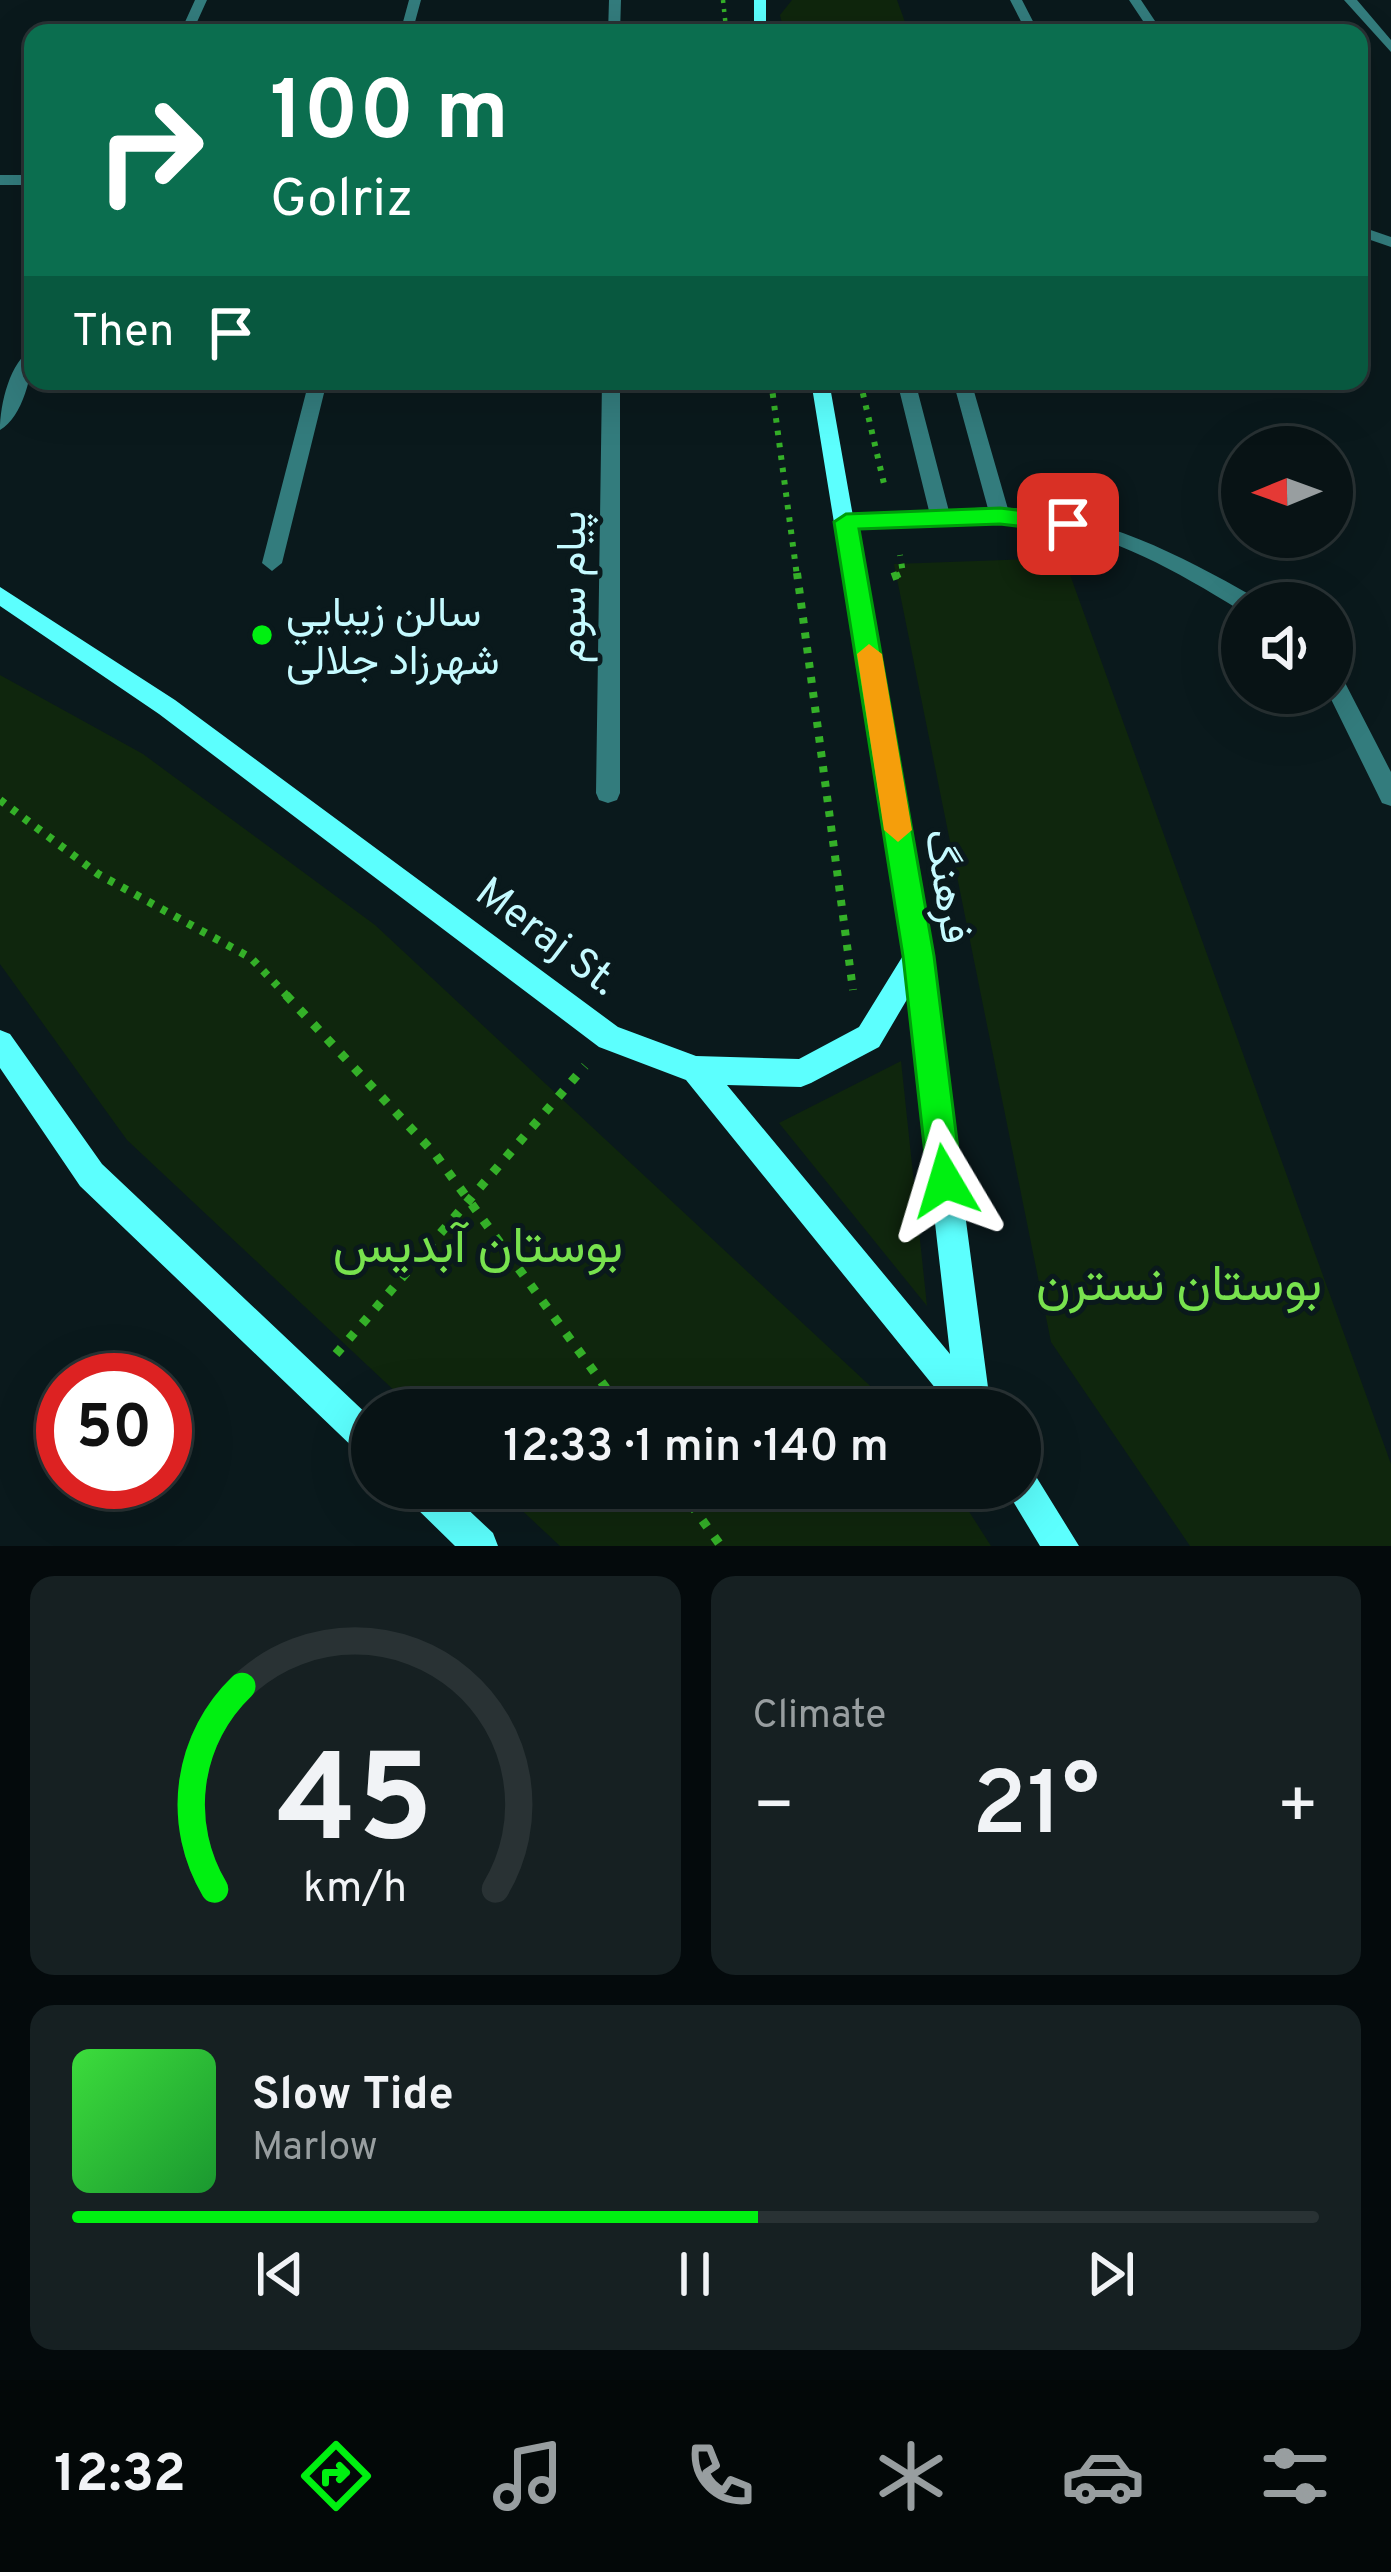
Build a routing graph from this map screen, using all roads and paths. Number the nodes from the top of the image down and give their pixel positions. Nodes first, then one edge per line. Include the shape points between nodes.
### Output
1 (1350, 0) edge
2 (1391, 48) edge
3 (24, 372) edge
4 (316, 390) edge
5 (611, 390) edge
6 (772, 390) edge
7 (822, 390) edge
8 (862, 390) edge
9 (908, 390) edge
10 (965, 390) edge
11 (0, 424) edge
12 (885, 488) dead end
13 (1000, 516) junction
14 (941, 519) junction
15 (846, 522) junction
16 (900, 556) dead end
17 (272, 563) dead end
18 (892, 577) dead end
19 (1221, 588) edge
20 (8, 600) edge
21 (1350, 714) edge
22 (608, 793) dead end
23 (1391, 796) edge
24 (0, 800) edge
25 (918, 956) junction
26 (609, 1037) junction
27 (869, 1037) junction
28 (0, 1044) edge
29 (696, 1070) junction
30 (470, 1202) junction
31 (310, 1384) junction
32 (607, 1389) edge
33 (957, 1389) edge
34 (971, 1389) edge
35 (351, 1422) edge
36 (442, 1509) edge
37 (694, 1509) edge
38 (1037, 1509) edge
39 (480, 1546) edge
40 (721, 1546) edge
41 (1061, 1546) edge

1 - 2 street
3 - 11 street
4 - 17 street
5 - 22 street, پیام سوم
6 - 27 path via 848,974
7 - 15 main road, فرهنگ
8 - 12 path
9 - 14 street
10 - 13 street
13 - 14 street
13 - 19 street via 1094,530
14 - 15 street
15 - 25 main road, فرهنگ
16 - 18 path via 903,573
20 - 26 main road, Meraj St. via 224,748
21 - 23 street
24 - 30 path via 98,874 251,958 435,1154
25 - 27 main road
25 - 34 main road, فرهنگ
26 - 29 main road, Meraj St.
26 - 30 path
27 - 29 main road via 801,1073
28 - 31 main road via 91,1175
29 - 33 main road, Meraj St.
30 - 31 path
30 - 32 path
31 - 35 main road
36 - 39 main road
37 - 40 path
38 - 41 main road

